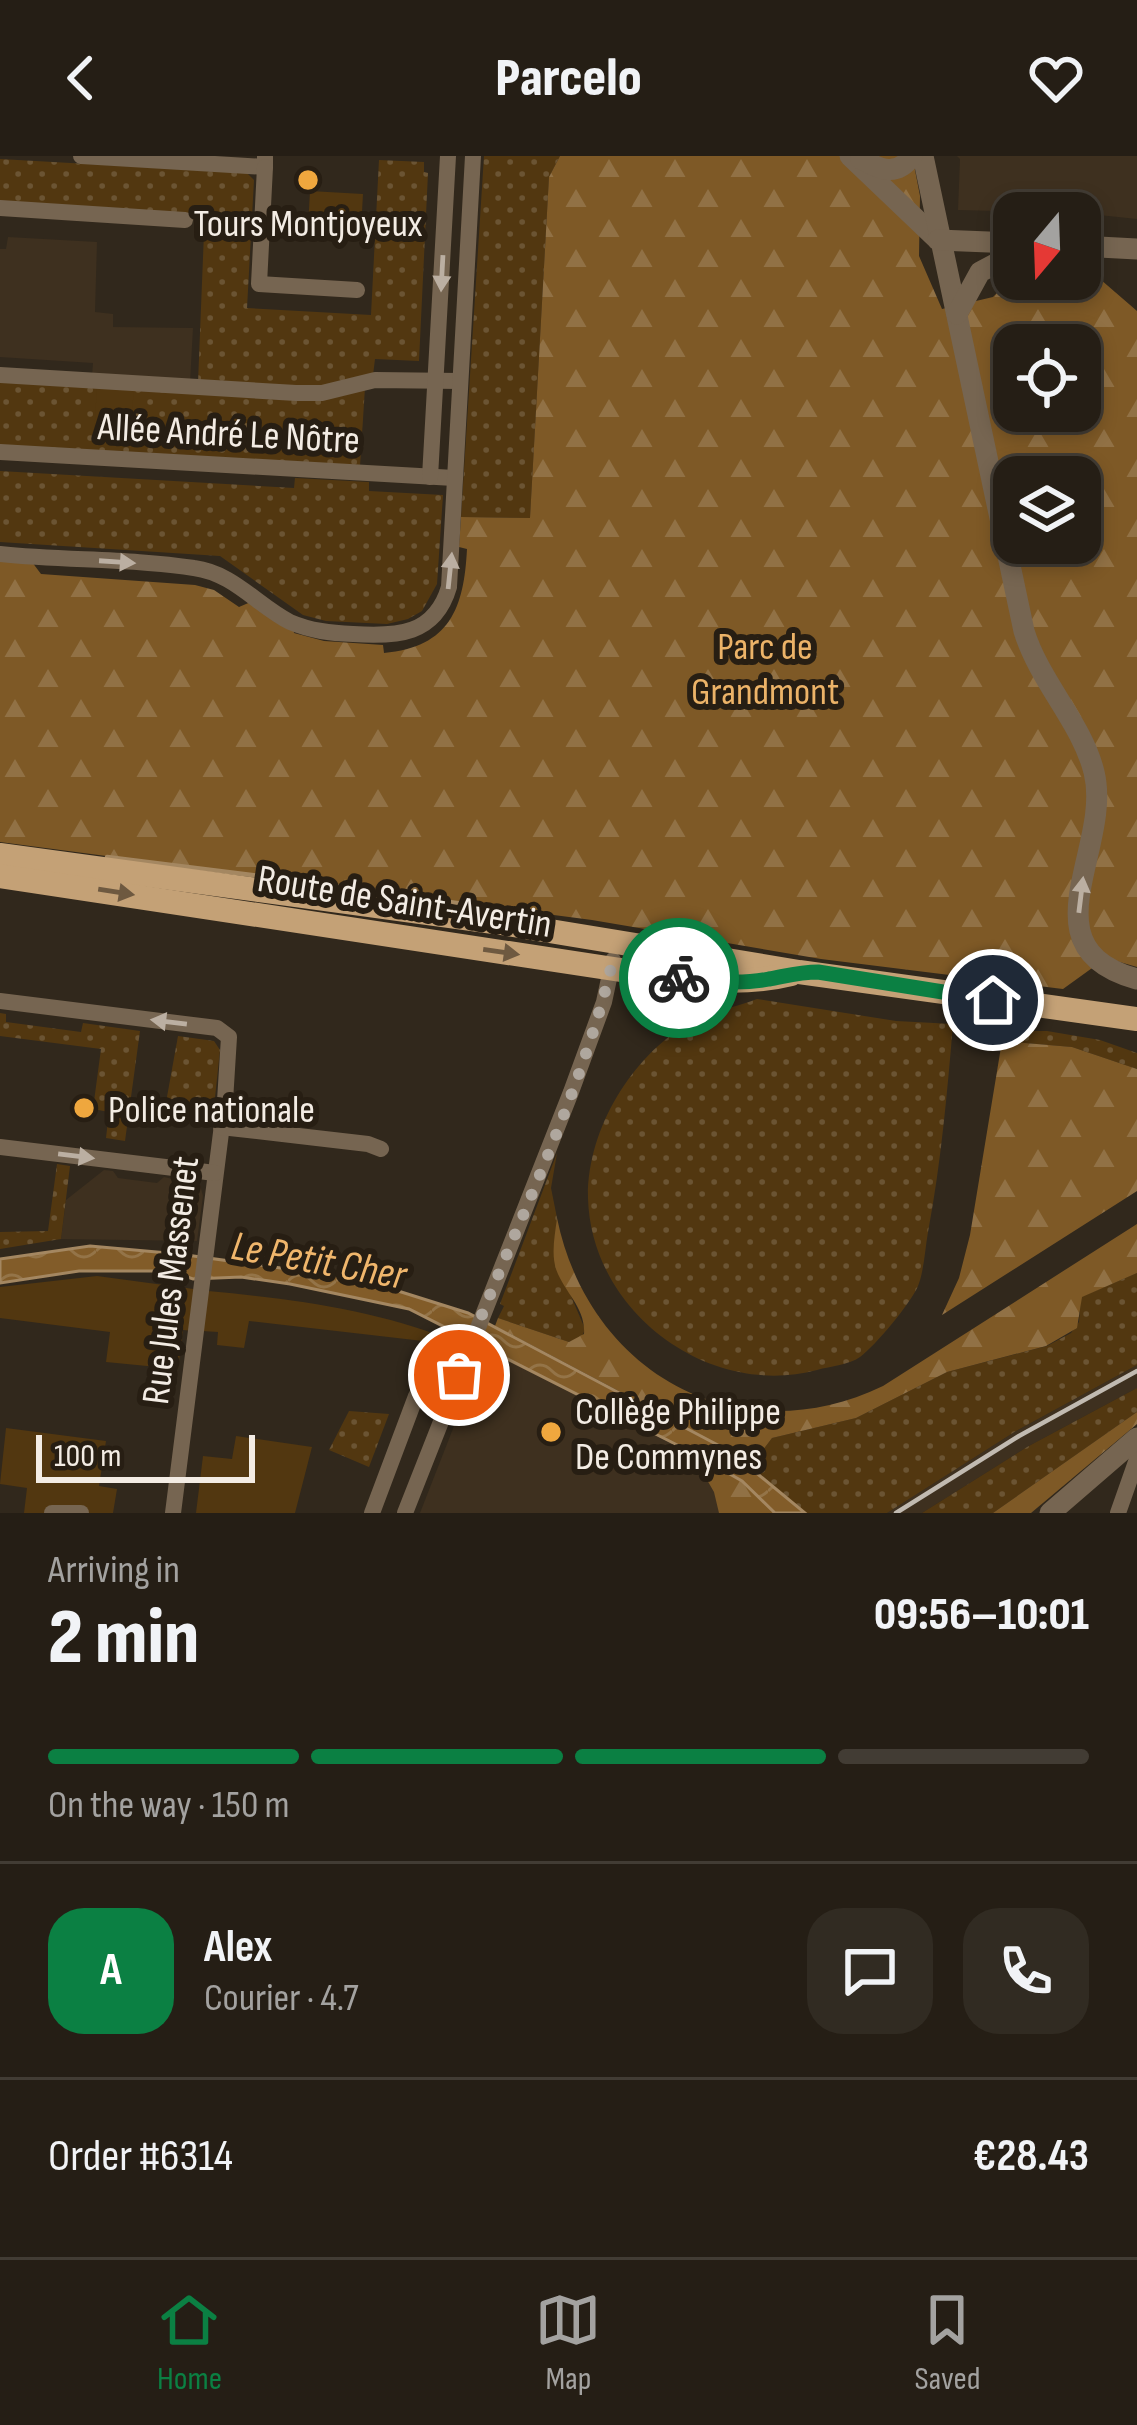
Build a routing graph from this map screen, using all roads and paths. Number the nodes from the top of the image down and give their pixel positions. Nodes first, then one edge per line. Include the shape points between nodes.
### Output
1 (81, 156) edge
2 (448, 156) edge
3 (473, 156) edge
4 (854, 156) edge
5 (912, 156) edge
6 (922, 156) edge
7 (265, 161) edge
8 (0, 208) edge
9 (185, 220) dead end
10 (938, 241) junction
11 (993, 242) edge
12 (1101, 247) edge
13 (1137, 249) edge
14 (993, 265) edge
15 (358, 290) dead end
16 (957, 315) junction
17 (0, 374) edge
18 (436, 380) junction
19 (460, 381) junction
20 (0, 452) edge
21 (430, 477) junction
22 (454, 478) junction
23 (0, 554) edge
24 (0, 855) edge
25 (0, 876) edge
26 (616, 941) junction
27 (611, 968) junction
28 (799, 972) junction
29 (1137, 980) edge
30 (0, 1001) edge
31 (1131, 1021) edge
32 (221, 1126) junction
33 (0, 1147) edge
34 (381, 1149) dead end
35 (214, 1173) junction
36 (449, 1403) junction
37 (1137, 1438) edge
38 (1137, 1460) edge
39 (52, 1513) edge
40 (81, 1513) edge
41 (173, 1513) edge
42 (372, 1513) edge
43 (405, 1513) edge
44 (1050, 1513) edge
45 (1118, 1513) edge

1 - 7 street
2 -> 18 street
3 - 19 street
4 - 5 street via 885,171
4 - 10 street
6 - 10 street
7 - 15 street via 260,284
8 - 9 street
10 - 11 street
10 - 16 street
12 - 13 street
14 - 16 street via 980,272
29 -> 16 street via 1098,964 1081,939 1093,767 1031,655
17 - 18 street via 296,393
18 - 19 street
18 - 21 street
19 - 22 street
20 - 21 street, Allée André Le Nôtre
21 - 22 street, Allée André Le Nôtre
23 -> 22 street via 196,568 311,630 402,635 428,623 446,599
24 - 26 main road, Route de Saint-Avertin
25 -> 27 main road, Route de Saint-Avertin
26 - 27 street
26 - 28 main road, Route de Saint-Avertin
27 - 28 main road, Route de Saint-Avertin via 720,982
27 - 36 street
28 - 31 main road, Route de Saint-Avertin
32 -> 30 street, Rue Jules Massenet via 231,1047 217,1028
32 - 34 street
32 - 35 street, Rue Jules Massenet
33 -> 35 street
35 - 41 street, Rue Jules Massenet
36 - 42 street via 416,1396
36 - 43 street
37 - 44 street
38 - 45 street
39 - 40 street

